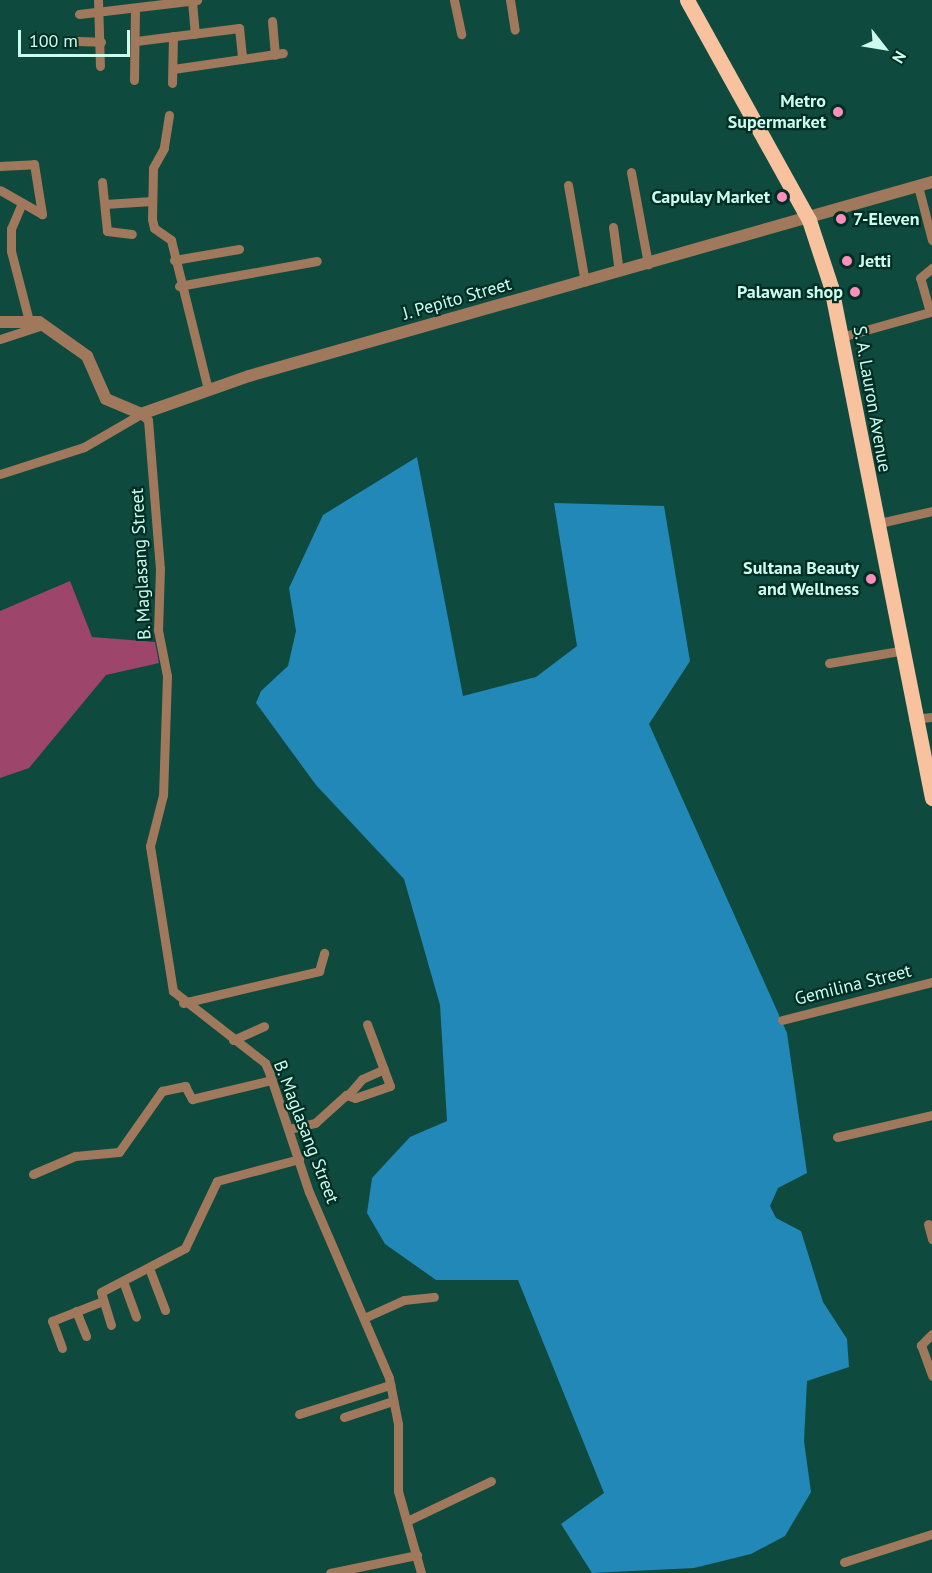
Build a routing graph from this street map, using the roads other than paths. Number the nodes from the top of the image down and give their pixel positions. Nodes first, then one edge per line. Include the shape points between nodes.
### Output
1 (454, 0) edge
2 (510, 0) edge
3 (687, 0) edge
4 (195, 1) edge
5 (98, 5) edge
6 (135, 9) junction
7 (80, 14) dead end
8 (272, 21) dead end
9 (514, 30) dead end
10 (195, 34) junction
11 (461, 34) dead end
12 (173, 36) junction
13 (77, 41) dead end
14 (136, 41) junction
15 (101, 42) junction
16 (242, 59) junction
17 (100, 66) dead end
18 (172, 69) junction
19 (134, 80) dead end
20 (172, 83) dead end
21 (169, 115) dead end
22 (0, 166) edge
23 (631, 172) dead end
24 (102, 182) dead end
25 (932, 182) edge
26 (568, 185) dead end
27 (918, 186) junction
28 (0, 190) edge
29 (152, 201) junction
30 (22, 203) junction
31 (105, 204) junction
32 (809, 220) junction
33 (613, 227) dead end
34 (132, 234) dead end
35 (932, 240) edge
36 (238, 249) dead end
37 (174, 260) junction
38 (317, 261) dead end
39 (648, 264) junction
40 (932, 268) edge
41 (619, 272) junction
42 (585, 282) junction
43 (178, 286) junction
44 (29, 321) junction
45 (0, 322) edge
46 (43, 325) junction
47 (841, 337) junction
48 (0, 339) edge
49 (208, 389) junction
50 (141, 414) junction
51 (0, 474) edge
52 (932, 511) edge
53 (875, 524) junction
54 (899, 651) junction
55 (829, 663) dead end
56 (932, 717) edge
57 (913, 719) junction
58 (932, 798) edge
59 (324, 953) dead end
60 (932, 982) edge
61 (183, 1003) junction
62 (782, 1020) dead end
63 (367, 1024) dead end
64 (264, 1026) dead end
65 (233, 1040) junction
66 (384, 1069) junction
67 (272, 1080) junction
68 (349, 1094) junction
69 (932, 1115) edge
70 (290, 1129) junction
71 (837, 1137) dead end
72 (299, 1159) junction
73 (33, 1174) dead end
74 (928, 1224) dead end
75 (932, 1239) edge
76 (148, 1268) junction
77 (123, 1281) junction
78 (434, 1297) dead end
79 (104, 1301) junction
80 (165, 1310) dead end
81 (76, 1311) junction
82 (136, 1317) dead end
83 (364, 1318) junction
84 (111, 1325) dead end
85 (928, 1335) edge
86 (86, 1336) dead end
87 (62, 1348) dead end
88 (932, 1376) edge
89 (390, 1385) junction
90 (393, 1401) junction
91 (299, 1414) dead end
92 (344, 1417) dead end
93 (491, 1481) dead end
94 (407, 1521) junction
95 (932, 1534) edge
96 (417, 1555) junction
97 (844, 1562) dead end
98 (330, 1573) edge
99 (421, 1573) edge

1 - 11 street
2 - 9 street
3 - 32 highway, S. A. Lauron Avenue
4 - 6 street
4 - 10 street
5 - 6 street
5 - 7 street
5 - 15 street
6 - 14 street
8 - 16 street via 279,54
10 - 12 street
10 - 16 street via 239,28
12 - 14 street
12 - 18 street
13 - 15 street
14 - 19 street
15 - 17 street
16 - 18 street
18 - 20 street
21 - 29 street via 164,148 153,168
22 - 30 street via 36,167 43,212
23 - 39 street
24 - 31 street
25 - 27 street, J. Pepito Street
26 - 42 street
27 - 32 street, J. Pepito Street
27 - 35 street
28 - 30 street
29 - 31 street
29 - 37 street via 154,228 170,236
30 - 44 street via 11,229 11,250
31 - 34 street via 107,231
32 - 39 street, J. Pepito Street
32 - 47 highway, S. A. Lauron Avenue
33 - 41 street
36 - 37 street
37 - 43 street
38 - 43 street
39 - 41 street, J. Pepito Street
40 - 47 street via 920,278 930,312
41 - 42 street, J. Pepito Street
42 - 49 street, J. Pepito Street
43 - 49 street via 198,338
44 - 45 street
44 - 46 street
46 - 48 street
46 - 50 street via 87,356 106,399
47 - 53 highway, S. A. Lauron Avenue
49 - 50 street, J. Pepito Street
50 - 51 street, J. Pepito Street via 84,447
50 - 61 street, B. Maglasang Street via 150,425 160,568 158,630 167,676 163,795 150,846 168,967
52 - 53 street
53 - 54 highway, S. A. Lauron Avenue
54 - 55 street
54 - 57 highway, S. A. Lauron Avenue
56 - 57 street
57 - 58 highway, S. A. Lauron Avenue
59 - 61 street via 319,971
60 - 62 street, Gemilina Street
61 - 65 street, B. Maglasang Street
63 - 66 street
64 - 65 street
65 - 67 street, B. Maglasang Street via 265,1062
66 - 68 street via 362,1079
66 - 68 street via 390,1086 356,1098
67 - 70 street, B. Maglasang Street
67 - 73 street via 192,1099 185,1086 162,1091 119,1152 75,1156
68 - 70 street via 315,1123
69 - 71 street
70 - 72 street, B. Maglasang Street
72 - 76 street via 217,1181 185,1248
72 - 83 street, B. Maglasang Street
74 - 75 street
76 - 77 street
76 - 80 street
77 - 79 street via 101,1292
77 - 82 street
78 - 83 street via 404,1300
79 - 81 street
79 - 84 street
81 - 86 street
81 - 87 street via 52,1321
83 - 89 street, B. Maglasang Street
85 - 88 street via 922,1347
89 - 90 street, B. Maglasang Street
89 - 91 street
90 - 92 street
90 - 94 street, B. Maglasang Street via 398,1491
93 - 94 street
94 - 96 street, B. Maglasang Street
95 - 97 street
96 - 98 street
96 - 99 street, B. Maglasang Street

